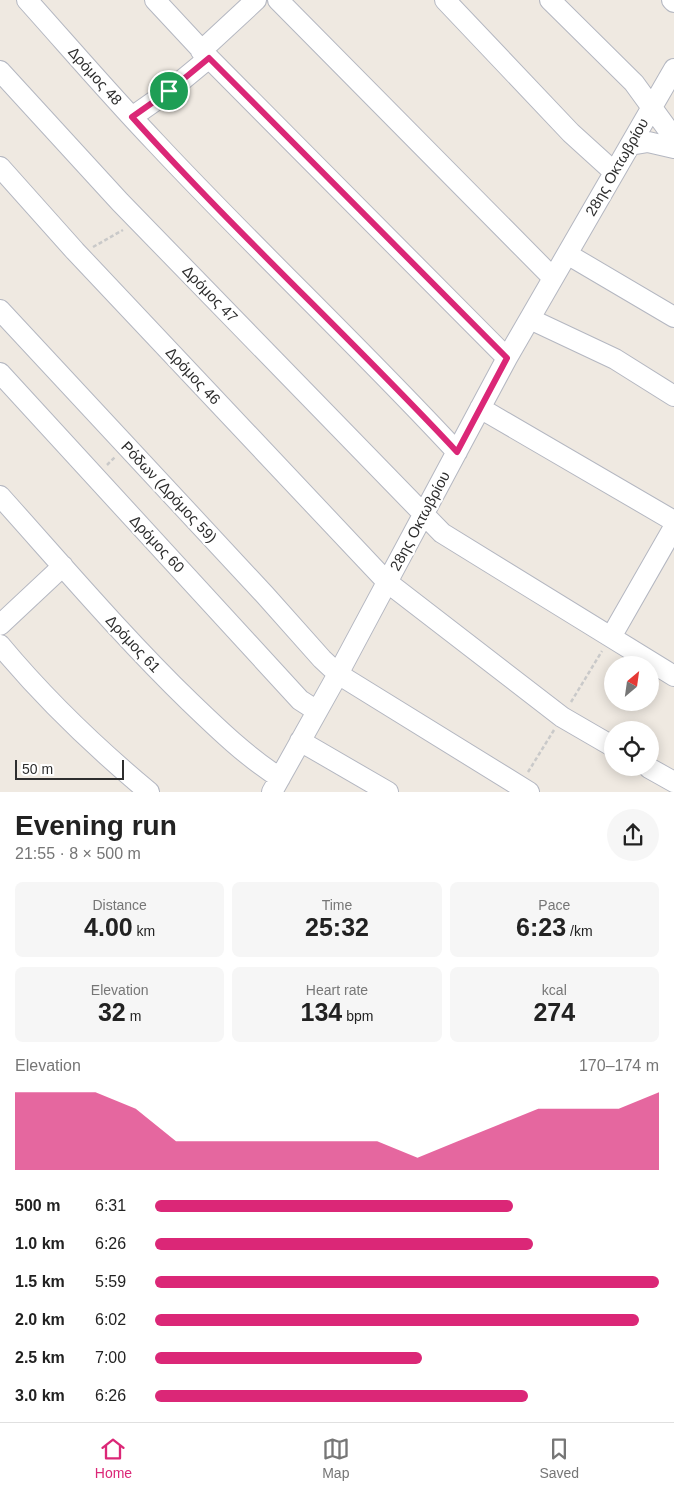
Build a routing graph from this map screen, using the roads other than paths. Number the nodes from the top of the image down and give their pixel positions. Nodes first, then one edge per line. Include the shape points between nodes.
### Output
1 (27, 0) edge
2 (155, 0) edge
3 (256, 0) edge
4 (278, 0) edge
5 (445, 0) edge
6 (550, 0) edge
7 (205, 54) junction
8 (674, 69) edge
9 (0, 71) edge
10 (132, 117) junction
11 (665, 123) edge
12 (630, 146) junction
13 (674, 148) edge
14 (0, 167) edge
15 (614, 172) junction
16 (567, 254) junction
17 (553, 278) junction
18 (0, 310) edge
19 (674, 317) edge
20 (530, 319) junction
21 (507, 358) junction
22 (0, 373) edge
23 (674, 396) edge
24 (480, 408) junction
25 (457, 452) junction
26 (0, 496) edge
27 (424, 513) junction
28 (674, 521) edge
29 (674, 527) edge
30 (63, 566) junction
31 (387, 582) junction
32 (0, 625) edge
33 (611, 637) junction
34 (0, 645) edge
35 (338, 674) junction
36 (674, 676) edge
37 (317, 711) junction
38 (300, 741) junction
39 (604, 741) edge
40 (659, 774) edge
41 (674, 782) edge
42 (276, 785) edge
43 (149, 792) edge
44 (388, 792) edge
45 (529, 792) edge

1 - 10 street, Δρόμος 48
2 - 7 street
3 - 7 street
4 - 17 street
5 - 15 street via 571,133
6 - 11 street via 634,83
7 - 10 street via 169,91
7 - 21 street
8 - 11 street, 28ης Οκτωβρίου
9 - 27 street, Δρόμος 47 via 137,220
10 - 25 street, Δρόμος 48
11 - 12 street, 28ης Οκτωβρίου
12 - 13 street via 648,142
12 - 15 street, 28ης Οκτωβρίου
14 - 31 street, Δρόμος 46
15 - 16 street, 28ης Οκτωβρίου
16 - 17 street, 28ης Οκτωβρίου
16 - 19 street
17 - 20 street, 28ης Οκτωβρίου
18 - 35 street, Ρόδων (Δρόμος 59)
20 - 21 street, 28ης Οκτωβρίου
20 - 23 street via 615,359
21 - 24 street, 28ης Οκτωβρίου
22 - 37 street, Δρόμος 60 via 300,700
24 - 25 street, 28ης Οκτωβρίου
24 - 28 street
25 - 27 street, 28ης Οκτωβρίου
26 - 30 street, Δρόμος 61
27 - 31 street, 28ης Οκτωβρίου
27 - 33 street, Δρόμος 47 via 442,532
29 - 33 street
30 - 32 street
30 - 42 street, Δρόμος 61 via 154,667 261,766
31 - 35 street, 28ης Οκτωβρίου
31 - 39 street, Δρόμος 46 via 562,717
33 - 36 street, Δρόμος 47
34 - 43 street via 32,683 97,748
35 - 37 street, 28ης Οκτωβρίου
35 - 45 street, Ρόδων (Δρόμος 59)
37 - 38 street, 28ης Οκτωβρίου
38 - 42 street, 28ης Οκτωβρίου
38 - 44 street
40 - 41 street

